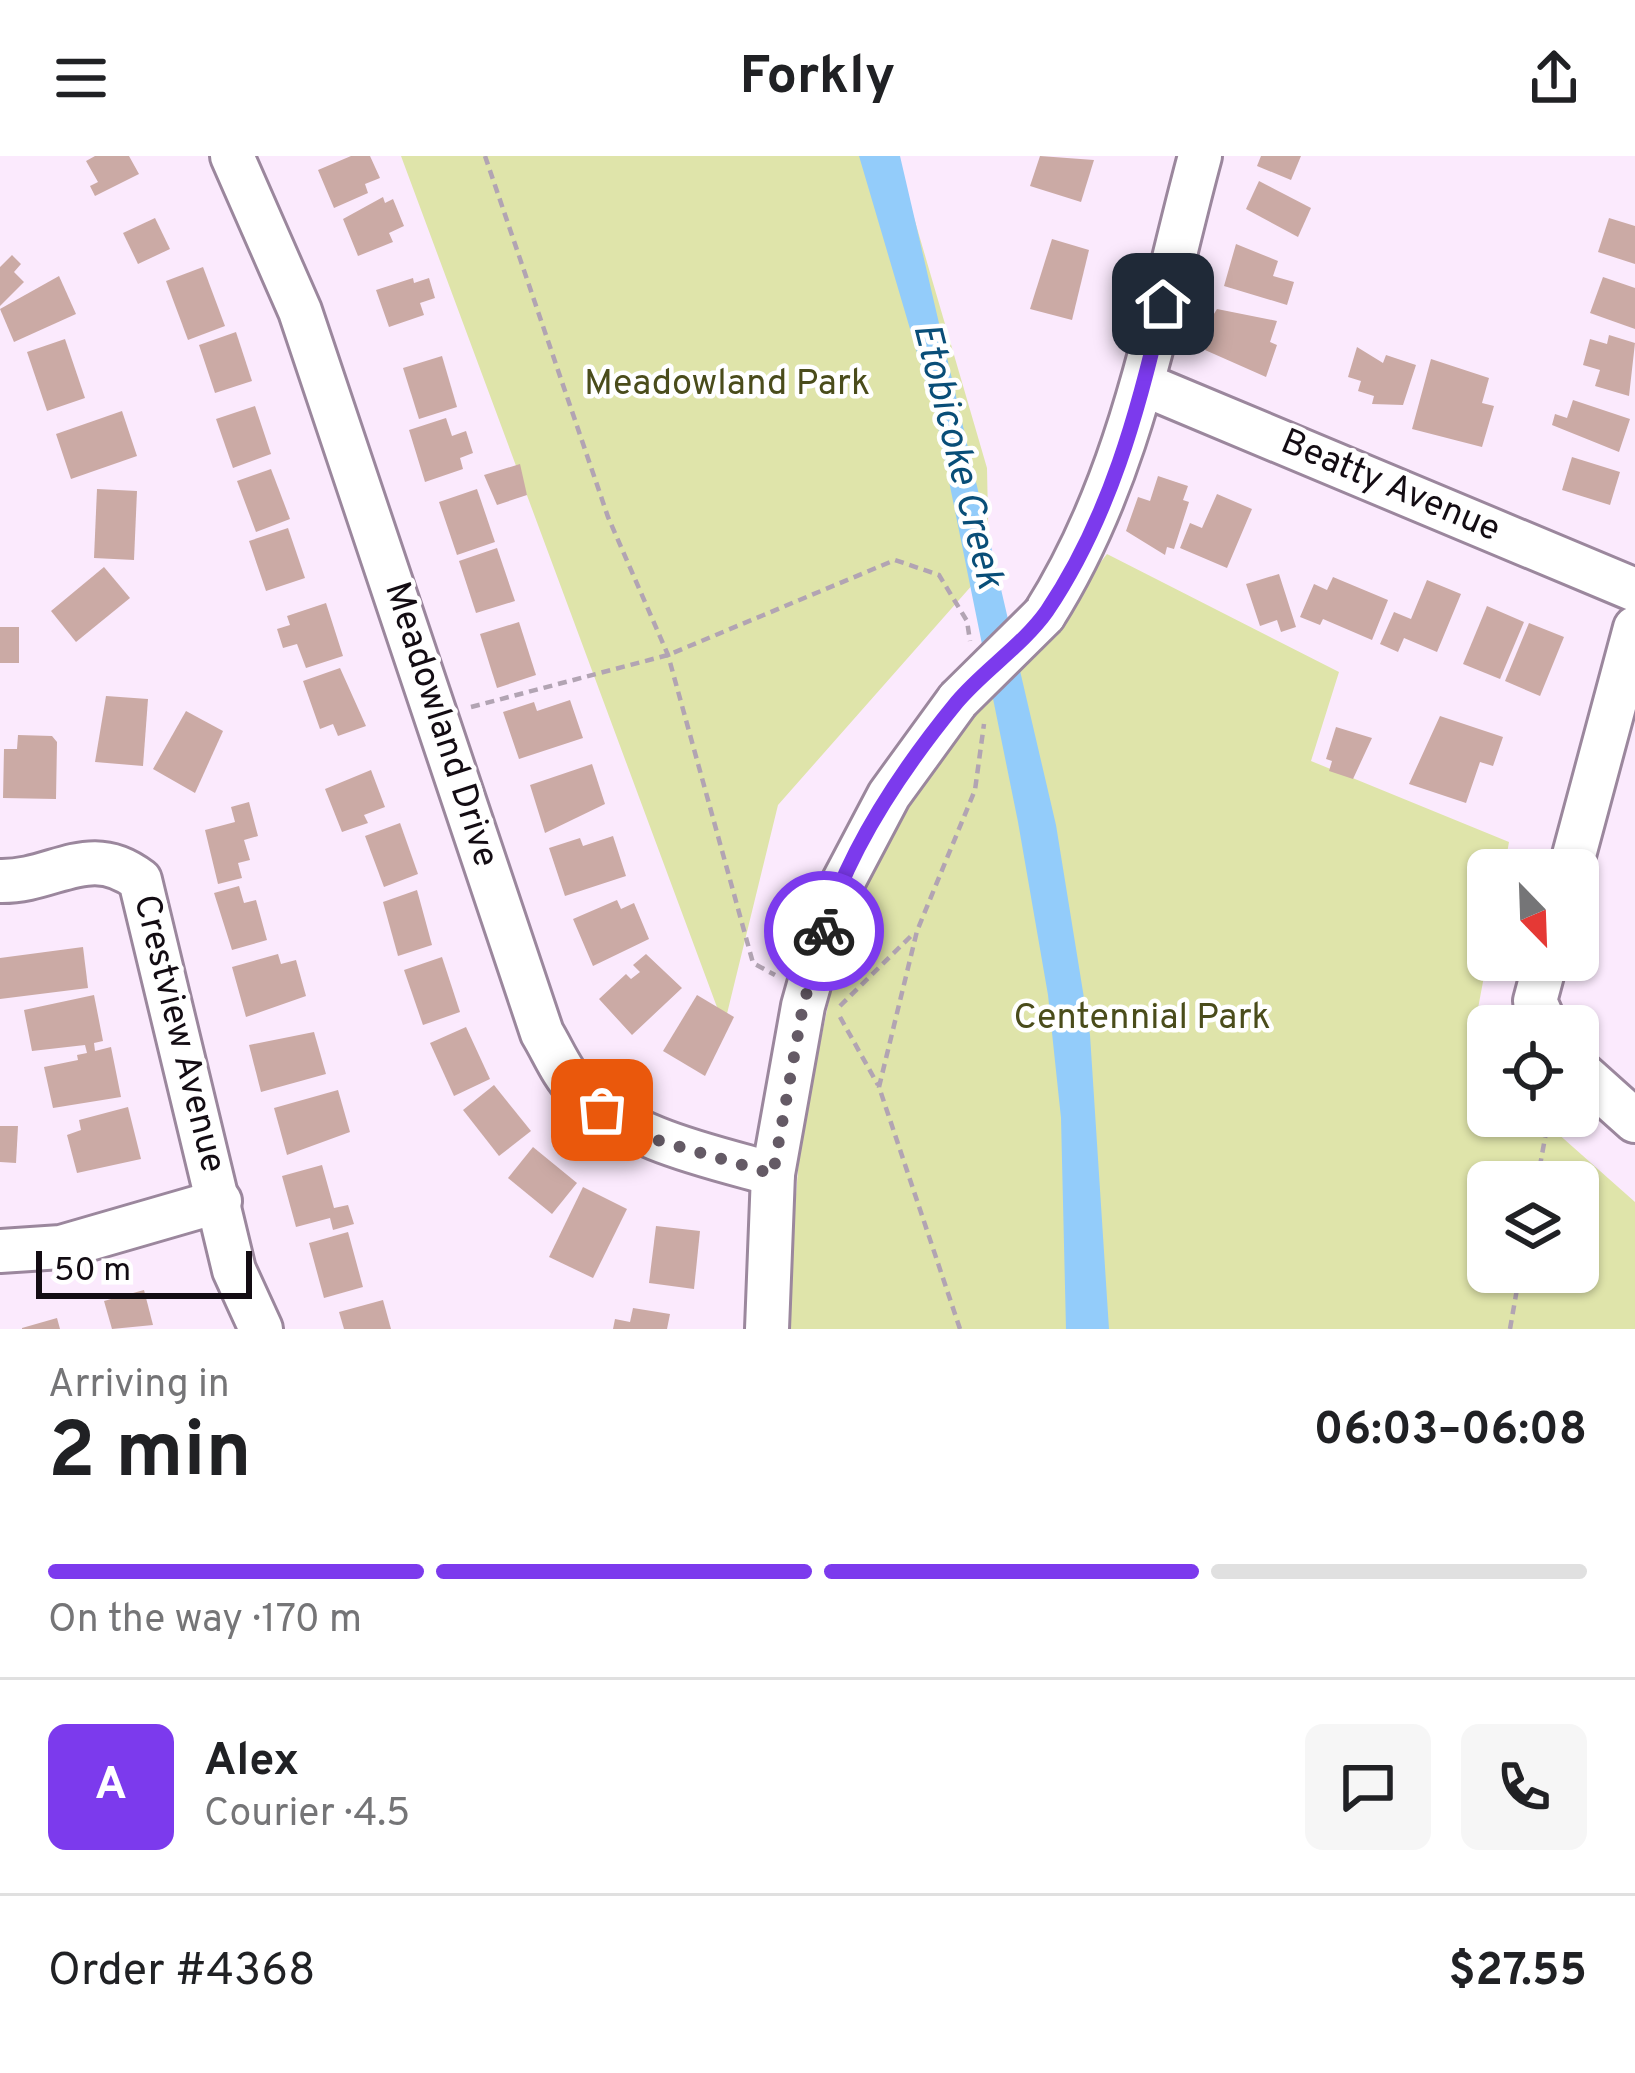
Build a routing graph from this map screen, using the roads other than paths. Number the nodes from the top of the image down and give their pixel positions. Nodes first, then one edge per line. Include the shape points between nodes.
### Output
1 (232, 156) edge
2 (1199, 156) edge
3 (1145, 386) junction
4 (1635, 590) edge
5 (1635, 628) edge
6 (1576, 849) edge
7 (0, 881) edge
8 (1599, 1089) edge
9 (1635, 1121) edge
10 (773, 1174) junction
11 (220, 1201) junction
12 (0, 1251) edge
13 (261, 1329) edge
14 (767, 1329) edge

1 - 10 street, Meadowland Drive via 300,311 542,1033 573,1085 602,1110 650,1138
2 - 3 street
3 - 4 street, Beatty Avenue
3 - 10 street, bridge via 1102,509 1044,615 889,795 832,903 803,1006
5 - 6 street
7 - 11 street, Crestview Avenue via 95,860 120,864 140,880
8 - 9 street
10 - 14 street
11 - 12 street via 61,1247
11 - 13 street, Crestview Avenue via 234,1270

